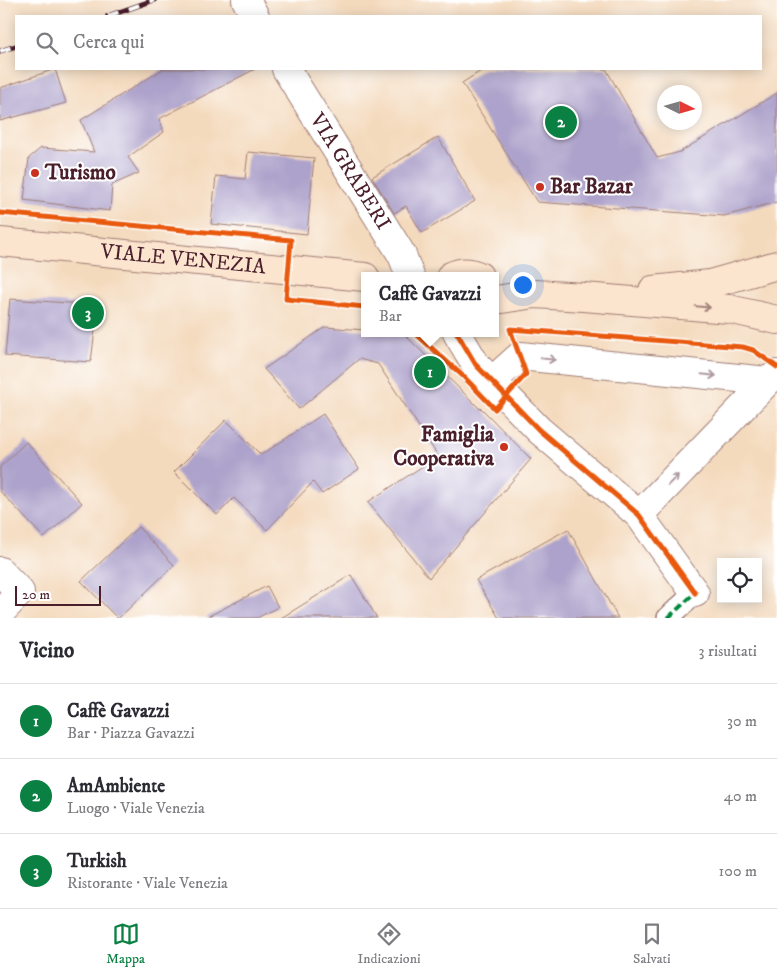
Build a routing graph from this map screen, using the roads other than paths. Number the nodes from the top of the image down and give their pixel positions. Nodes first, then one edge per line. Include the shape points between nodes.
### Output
1 (246, 0) edge
2 (254, 15) edge
3 (287, 70) edge
4 (0, 242) edge
5 (777, 265) edge
6 (408, 272) edge
7 (361, 277) edge
8 (584, 297) junction
9 (499, 299) edge
10 (777, 320) edge
11 (460, 337) edge
12 (773, 378) edge
13 (491, 382) junction
14 (639, 515) junction
15 (0, 572) edge
16 (695, 593) joint
17 (0, 613) edge
18 (668, 618) edge

1 - 2 street
3 - 6 street, VIA GRABERI via 402,255
4 - 7 main road, VIALE VENEZIA
5 - 8 main road via 710,284
8 - 9 main road via 535,294
8 -> 10 main road via 729,309
11 - 13 street via 476,365
13 -> 12 street via 520,356
14 -> 12 street
13 - 14 street via 539,430
14 - 16 street
15 - 17 street via 20,592
16 - 18 street

